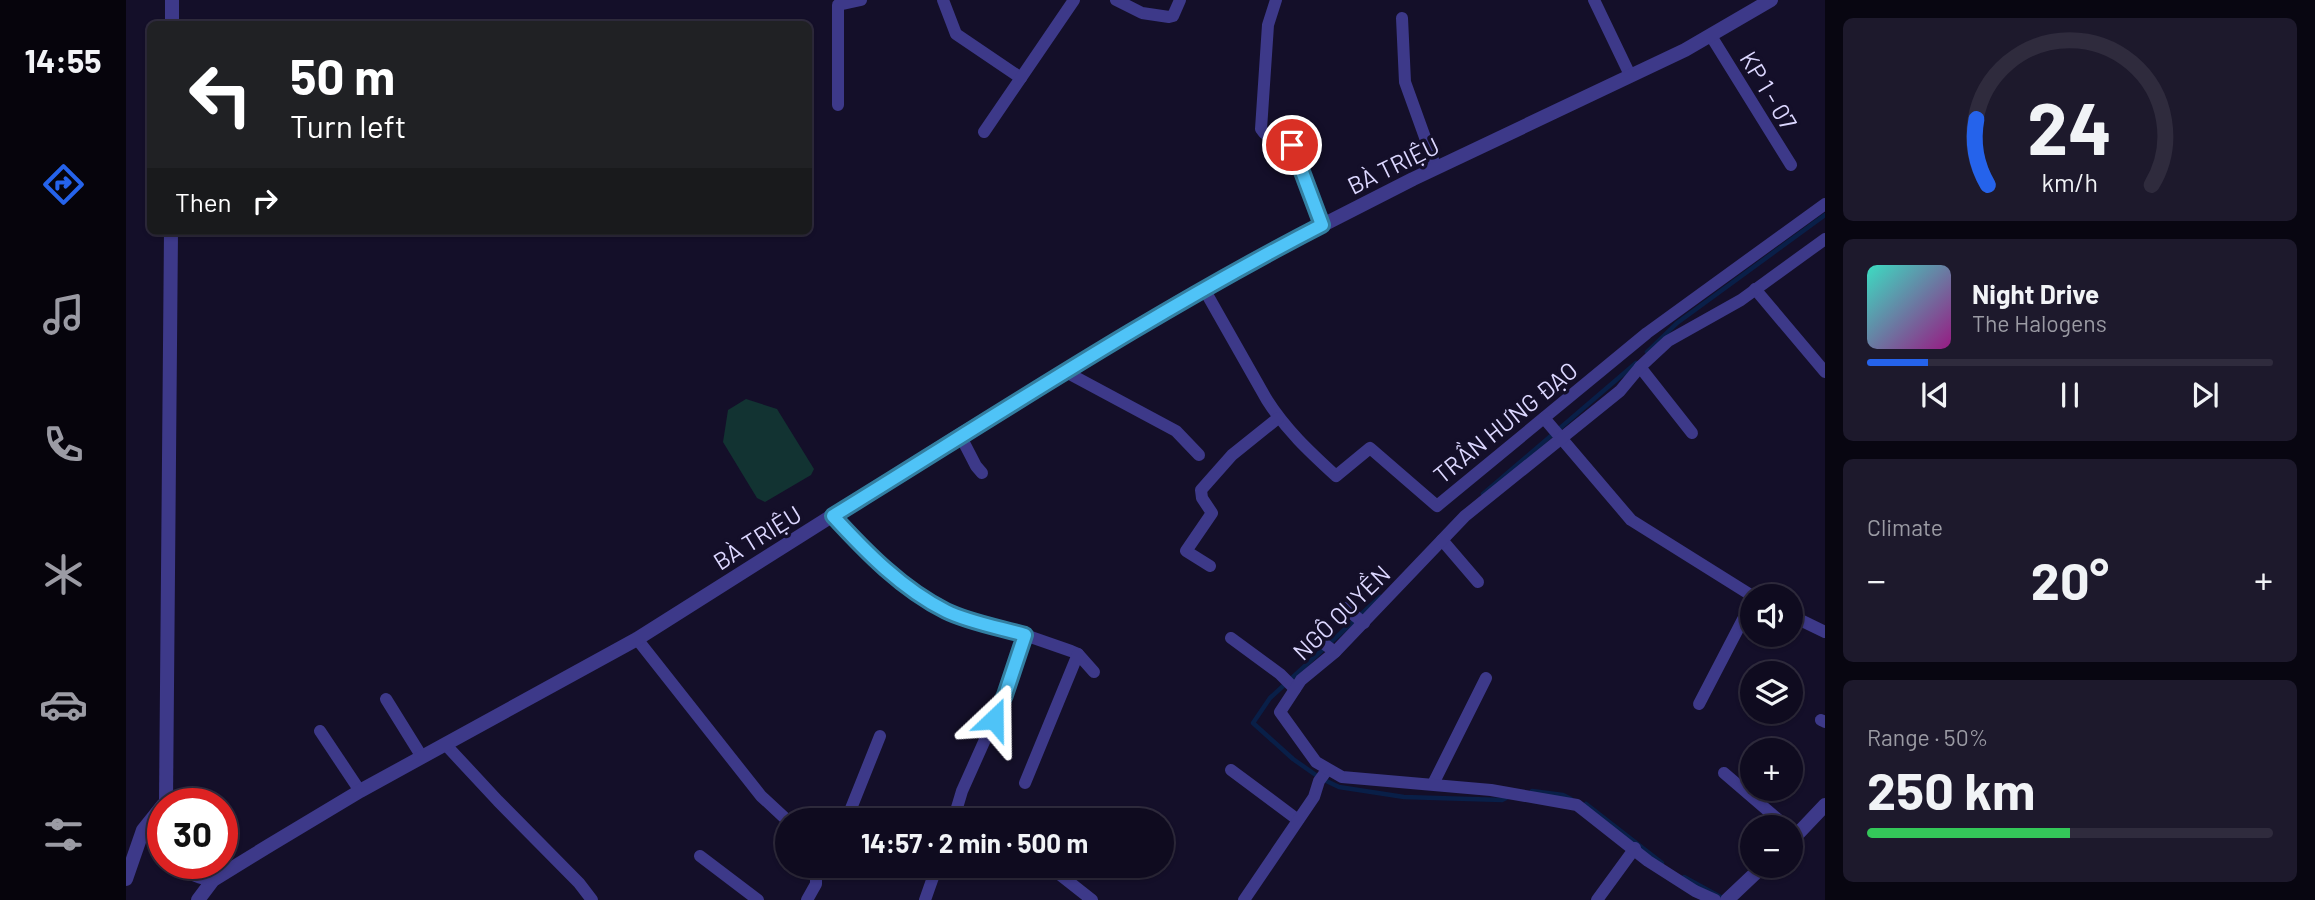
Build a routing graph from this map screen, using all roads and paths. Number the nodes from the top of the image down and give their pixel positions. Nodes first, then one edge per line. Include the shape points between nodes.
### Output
1 (172, 0) edge
2 (861, 0) edge
3 (943, 0) edge
4 (1074, 0) edge
5 (1116, 0) edge
6 (1180, 0) edge
7 (1276, 0) edge
8 (1594, 0) edge
9 (1771, 0) edge
10 (1402, 18) dead end
11 (172, 21) edge
12 (1712, 36) junction
13 (1630, 75) junction
14 (1021, 78) junction
15 (838, 105) dead end
16 (984, 132) dead end
17 (1791, 165) dead end
18 (1436, 168) junction
19 (1825, 204) edge
20 (1322, 225) junction
21 (170, 235) edge
22 (1825, 239) edge
23 (1204, 289) junction
24 (1755, 289) junction
25 (1640, 367) junction
26 (1066, 372) junction
27 (1825, 372) edge
28 (1278, 418) junction
29 (1544, 418) junction
30 (1692, 433) dead end
31 (960, 435) junction
32 (1561, 437) junction
33 (1199, 455) dead end
34 (982, 473) dead end
35 (833, 516) junction
36 (1442, 540) junction
37 (1210, 566) dead end
38 (1478, 582) dead end
39 (1740, 591) edge
40 (1348, 609) dead end
41 (1362, 621) junction
42 (1803, 621) edge
43 (1740, 624) edge
44 (1825, 632) edge
45 (1025, 635) junction
46 (1231, 638) dead end
47 (637, 639) junction
48 (1319, 639) dead end
49 (1333, 651) junction
50 (1078, 654) junction
51 (1094, 672) dead end
52 (1486, 678) dead end
53 (1293, 687) junction
54 (386, 699) dead end
55 (1699, 704) dead end
56 (320, 731) dead end
57 (880, 736) dead end
58 (445, 744) junction
59 (422, 757) junction
60 (1231, 770) dead end
61 (1724, 773) dead end
62 (1323, 776) junction
63 (1025, 783) dead end
64 (1433, 784) junction
65 (165, 788) edge
66 (360, 791) junction
67 (1825, 805) edge
68 (850, 808) edge
69 (957, 808) edge
70 (775, 809) edge
71 (1770, 815) edge
72 (1298, 820) junction
73 (1803, 824) edge
74 (147, 826) edge
75 (1630, 853) junction
76 (700, 856) dead end
77 (817, 878) edge
78 (933, 878) edge
79 (1064, 878) edge
80 (1750, 878) edge
81 (126, 879) edge
82 (208, 879) edge
83 (213, 880) junction
84 (198, 900) edge
85 (592, 900) edge
86 (758, 900) edge
87 (807, 900) edge
88 (925, 900) edge
89 (1092, 900) edge
90 (1244, 900) edge
91 (1597, 900) edge
92 (1715, 900) edge
93 (1727, 900) edge

1 - 11 street
2 - 15 street via 838,5
3 - 14 street via 956,34
4 - 14 street
5 - 6 street via 1142,13 1169,17
7 - 20 street via 1268,24 1261,129 1294,147
8 - 13 street
9 - 12 street, BÀ TRIỆU
10 - 18 street via 1405,82
12 - 13 street, BÀ TRIỆU
12 - 17 street, KP 1 - 07
13 - 18 street, BÀ TRIỆU
14 - 16 street
18 - 20 street, BÀ TRIỆU
19 - 29 street, TRẦN HƯNG ĐẠO via 1647,333
20 - 23 street, BÀ TRIỆU
21 - 65 street
22 - 24 street, NGÔ QUYỀN
23 - 26 street, BÀ TRIỆU
23 - 28 street, TRẦN HƯNG ĐẠO
24 - 25 street, NGÔ QUYỀN via 1668,341
24 - 27 street
25 - 30 street
25 - 32 street, NGÔ QUYỀN via 1620,391
26 - 31 street, BÀ TRIỆU
26 - 33 street via 1176,431
28 - 29 street, TRẦN HƯNG ĐẠO via 1336,476 1370,448 1437,506
28 - 37 street via 1232,455 1201,490 1212,513 1186,551
29 - 32 street
31 - 34 street
31 - 35 street, BÀ TRIỆU
32 - 36 street, NGÔ QUYỀN
32 - 39 street via 1631,520
35 - 45 street via 868,554 947,612
35 - 47 street, BÀ TRIỆU
36 - 38 street
36 - 41 street, NGÔ QUYỀN
40 - 41 street
41 - 49 street, NGÔ QUYỀN
42 - 44 street
43 - 55 street
45 - 50 street
45 - 69 street
46 - 53 street
47 - 58 street, BÀ TRIỆU
47 - 70 street
48 - 49 street
49 - 53 street, NGÔ QUYỀN
50 - 51 street
50 - 63 street
52 - 64 street
53 - 62 street, NGÔ QUYỀN via 1280,712
54 - 59 street
56 - 66 street
57 - 68 street
58 - 59 street, BÀ TRIỆU
58 - 85 street
59 - 66 street, BÀ TRIỆU
60 - 72 street
61 - 71 street
62 - 64 street
62 - 72 street
64 - 75 street via 1577,805
66 - 83 street, BÀ TRIỆU
67 - 73 street
72 - 90 street
74 - 81 street
75 - 91 street
75 - 92 street
76 - 86 street
77 - 87 street
78 - 88 street
79 - 89 street
80 - 93 street
82 - 83 street
83 - 84 street

